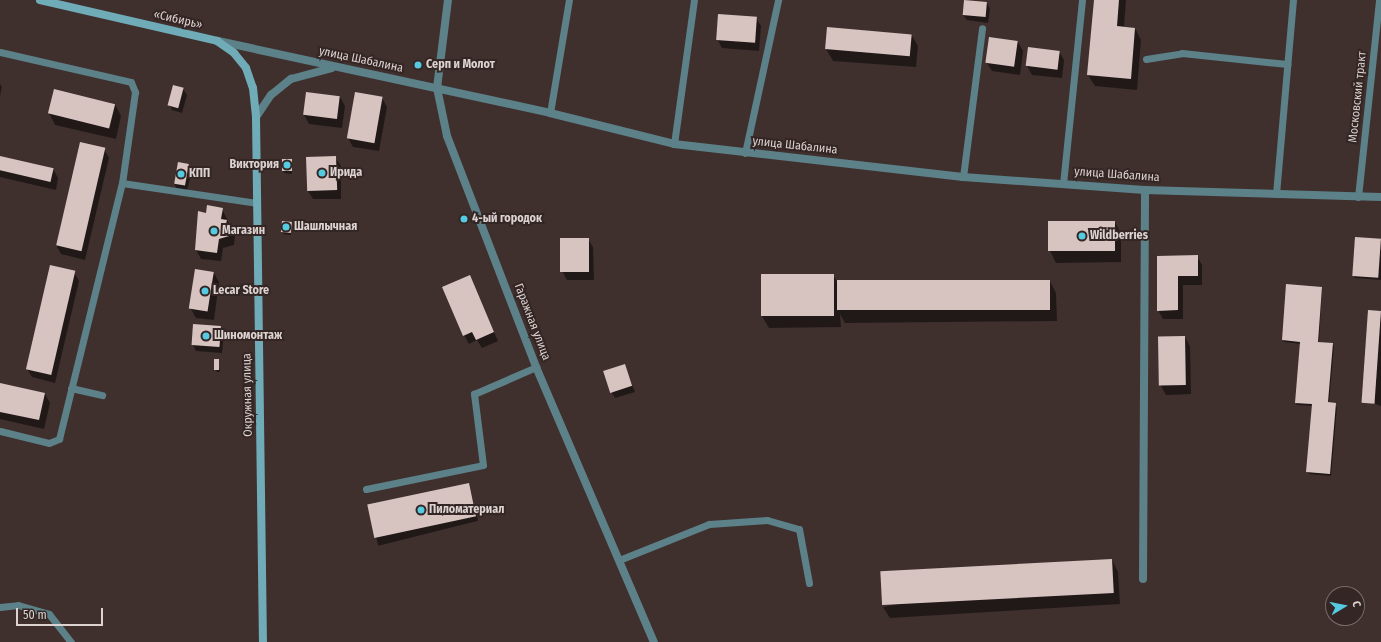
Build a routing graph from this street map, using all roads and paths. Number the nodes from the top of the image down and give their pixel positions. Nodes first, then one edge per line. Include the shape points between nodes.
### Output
1 (40, 0) edge
2 (448, 0) edge
3 (569, 0) edge
4 (694, 0) edge
5 (778, 0) edge
6 (1082, 0) edge
7 (1293, 0) edge
8 (1379, 0) edge
9 (982, 28) dead end
10 (217, 41) junction
11 (0, 52) edge
12 (1146, 58) dead end
13 (1287, 64) junction
14 (337, 67) junction
15 (437, 88) junction
16 (550, 113) junction
17 (256, 117) junction
18 (674, 144) junction
19 (745, 153) junction
20 (963, 177) junction
21 (122, 183) junction
22 (1063, 184) junction
23 (1144, 190) junction
24 (1276, 194) junction
25 (1358, 196) junction
26 (1381, 197) edge
27 (257, 203) junction
28 (536, 367) junction
29 (71, 388) junction
30 (102, 395) dead end
31 (0, 431) edge
32 (366, 489) dead end
33 (619, 560) junction
34 (1143, 579) dead end
35 (809, 583) dead end
36 (0, 607) edge
37 (71, 642) edge
38 (263, 642) edge
39 (654, 642) edge

1 - 10 main road, «Сибирь»
2 - 15 street, Гаражная улица
3 - 16 lane
4 - 18 lane
5 - 19 lane
6 - 22 lane
7 - 13 lane
8 - 25 lane, Московский тракт
9 - 20 lane
10 - 14 street, улица Шабалина
10 - 17 main road, Окружная улица via 234,53 246,68 253,88
11 - 21 lane via 131,82 135,92
12 - 13 lane via 1182,53
13 - 24 lane
14 - 15 street, улица Шабалина
14 - 17 street via 291,79 271,95
15 - 16 street, улица Шабалина
15 - 28 street, Гаражная улица via 448,136
16 - 18 street, улица Шабалина
17 - 27 main road, Окружная улица
18 - 19 street, улица Шабалина
19 - 20 street, улица Шабалина
20 - 22 street, улица Шабалина
21 - 27 lane
21 - 29 lane
22 - 23 street, улица Шабалина
23 - 24 street, улица Шабалина
23 - 34 street
24 - 25 street, улица Шабалина
25 - 26 street, улица Шабалина
27 - 38 main road, Окружная улица
28 - 32 lane via 474,394 483,465
28 - 33 street, Гаражная улица
29 - 30 lane
29 - 31 lane via 59,439 49,443
33 - 35 lane via 709,524 767,520 799,529
33 - 39 street, Гаражная улица
36 - 37 lane via 18,605 49,614

